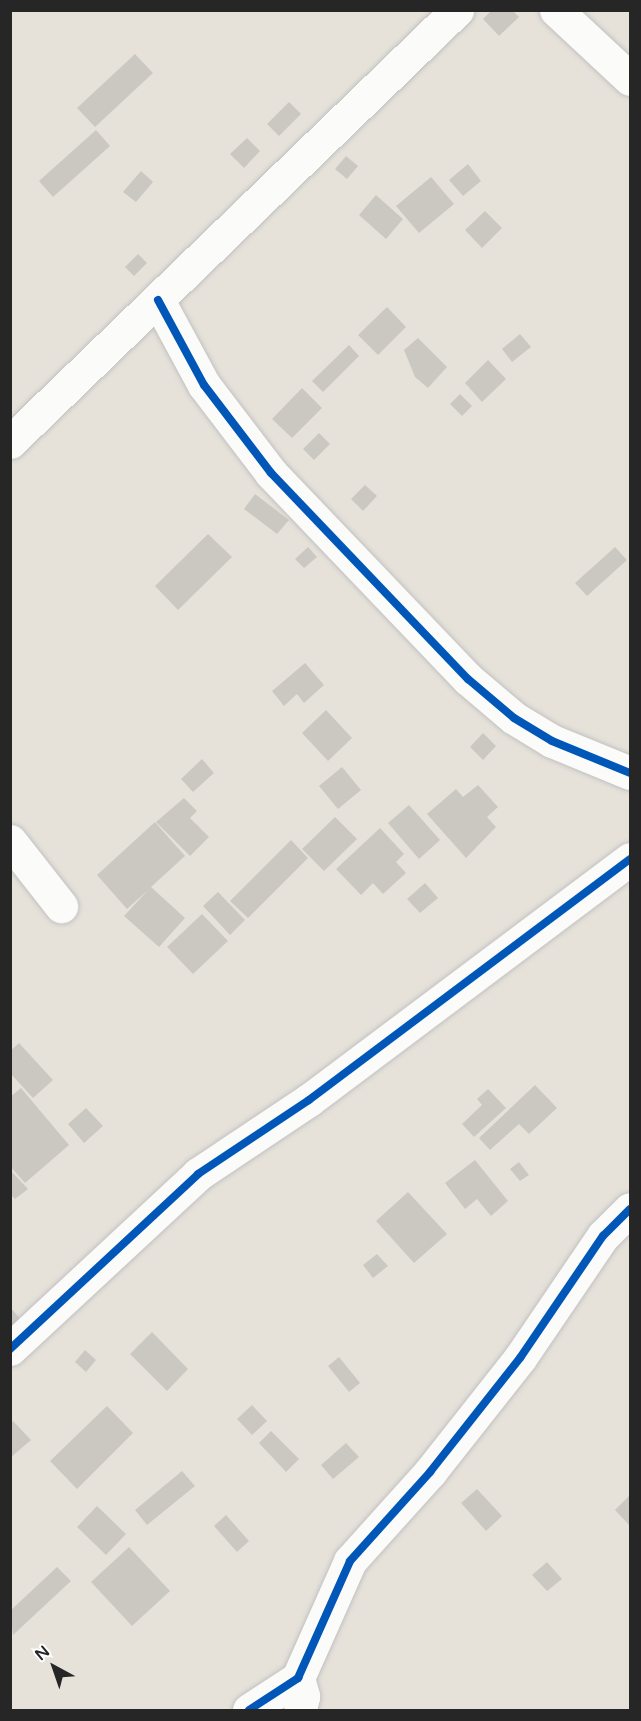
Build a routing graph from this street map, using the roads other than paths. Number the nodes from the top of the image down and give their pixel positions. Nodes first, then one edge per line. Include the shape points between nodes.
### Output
1 (457, 10) edge
2 (556, 10) edge
3 (630, 80) edge
4 (158, 300) junction
5 (10, 442) edge
6 (630, 773) edge
7 (10, 841) edge
8 (630, 859) edge
9 (61, 906) dead end
10 (630, 1209) edge
11 (10, 1349) edge
12 (298, 1678) junction
13 (249, 1710) edge
14 (300, 1710) edge

1 - 4 street
2 - 3 street
4 - 5 street
4 - 6 street via 204,385 270,473 451,662 514,718 552,741
7 - 9 street
8 - 11 street via 309,1100 198,1174
10 - 12 street via 603,1236 520,1358 430,1472 350,1561
12 - 13 street
12 - 14 street via 303,1696

